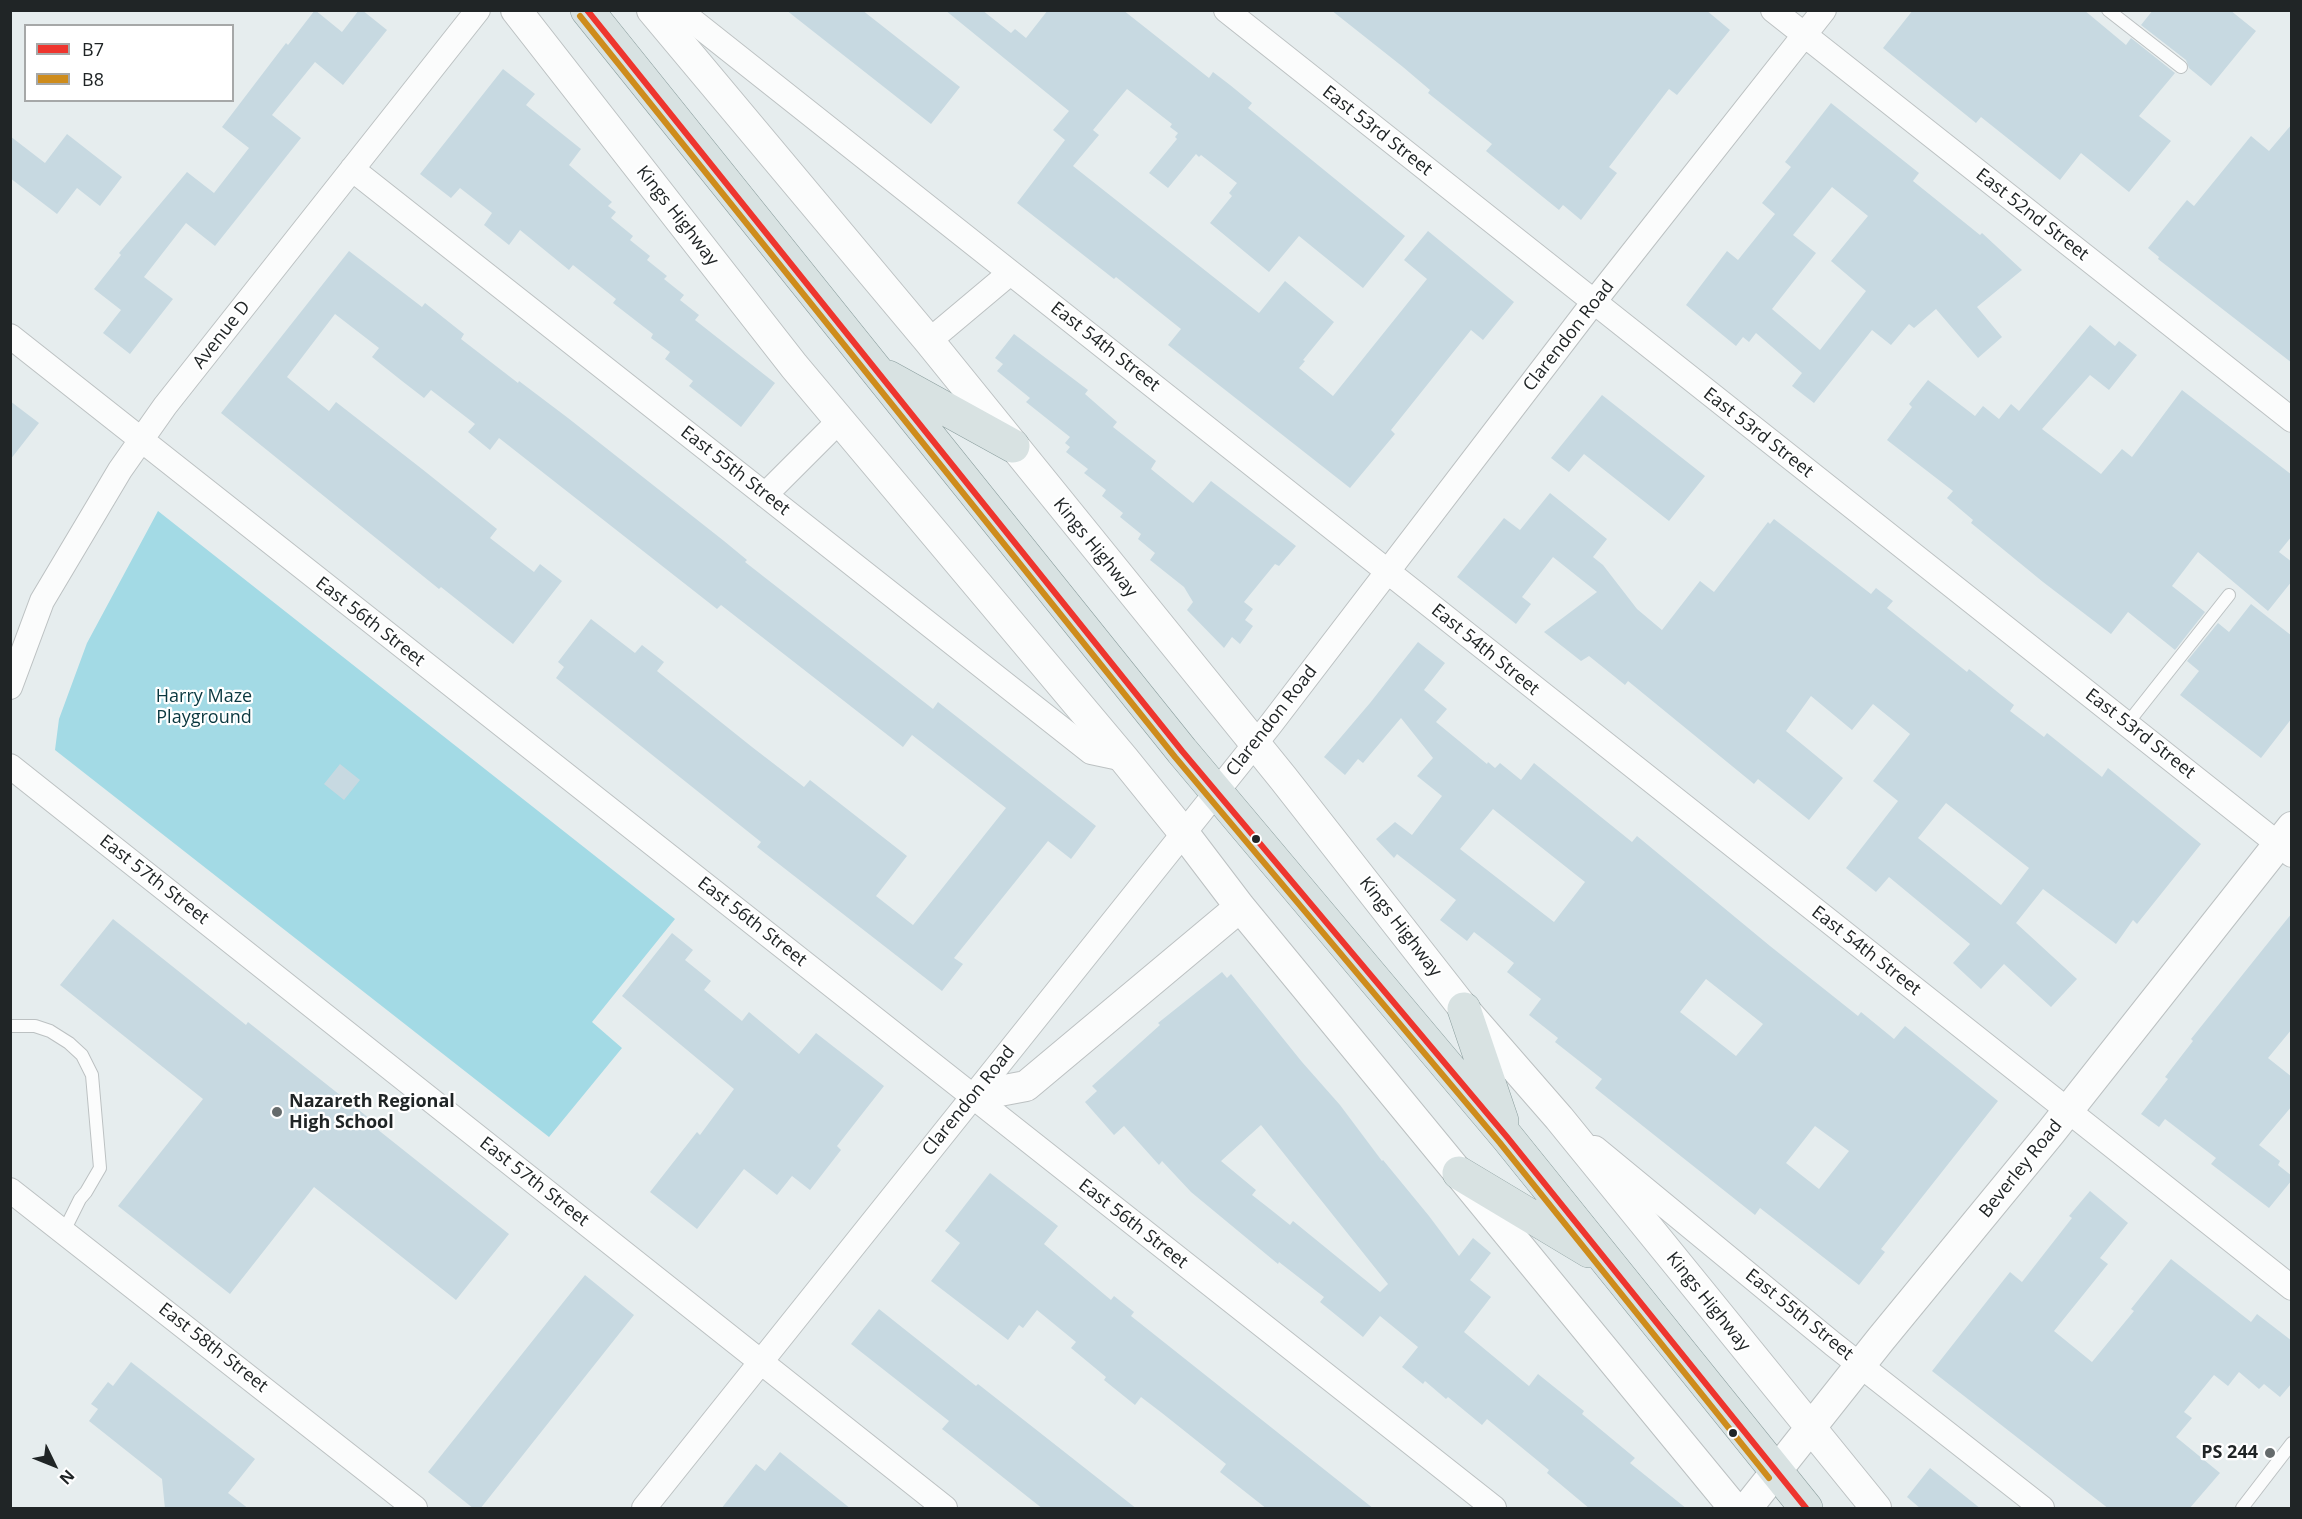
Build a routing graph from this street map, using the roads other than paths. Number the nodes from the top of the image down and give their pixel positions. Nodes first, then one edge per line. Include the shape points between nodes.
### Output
1 (478, 10) edge
2 (516, 10) edge
3 (587, 10) edge
4 (652, 10) edge
5 (679, 10) edge
6 (1226, 10) edge
7 (1773, 10) edge
8 (1824, 10) edge
9 (2108, 10) edge
10 (1804, 35) junction
11 (2181, 67) dead end
12 (352, 169) junction
13 (1010, 273) junction
14 (1593, 303) junction
15 (10, 336) edge
16 (928, 341) junction
17 (875, 370) junction
18 (840, 420) junction
19 (2292, 420) edge
20 (141, 441) junction
21 (1013, 446) junction
22 (765, 495) junction
23 (1387, 572) junction
24 (2229, 595) dead end
25 (10, 687) edge
26 (2127, 724) junction
27 (1254, 744) junction
28 (1124, 759) junction
29 (10, 766) edge
30 (1216, 792) junction
31 (1184, 832) junction
32 (2287, 842) edge
33 (1240, 907) junction
34 (1464, 1009) junction
35 (10, 1026) edge
36 (973, 1096) junction
37 (2068, 1111) junction
38 (1559, 1118) junction
39 (1507, 1137) junction
40 (1459, 1173) junction
41 (10, 1190) edge
42 (64, 1230) junction
43 (1609, 1263) junction
44 (2292, 1288) edge
45 (761, 1362) junction
46 (1861, 1365) junction
47 (1811, 1428) junction
48 (2292, 1443) edge
49 (1776, 1472) junction
50 (415, 1509) edge
51 (644, 1509) edge
52 (945, 1509) edge
53 (1494, 1509) edge
54 (1734, 1509) edge
55 (1747, 1509) edge
56 (1806, 1509) edge
57 (1876, 1509) edge
58 (2042, 1509) edge
59 (2242, 1509) edge

1 - 12 street, Avenue D
2 - 18 street, Kings Highway
3 - 17 main road
4 - 16 street, Kings Highway
5 - 13 street, East 54th Street
6 - 14 street, East 53rd Street
7 - 10 street, East 52nd Street
8 - 10 street, Clarendon Road
9 - 11 lane
10 - 14 street, Clarendon Road
10 - 19 street, East 52nd Street
12 - 20 street, Avenue D
12 - 22 street, East 55th Street
13 - 16 street
13 - 23 street, East 54th Street
14 - 23 street, Clarendon Road
14 - 26 street, East 53rd Street
15 - 20 street, East 56th Street
16 - 21 street, Kings Highway
17 - 21 main road
17 - 30 main road
18 - 22 street
18 - 28 street, Kings Highway
20 - 25 street, Avenue D via 42,601
20 - 36 street, East 56th Street
21 - 27 street, Kings Highway
22 - 28 street, East 55th Street via 1091,752
23 - 27 street, Clarendon Road
23 - 37 street, East 54th Street
24 - 26 lane
26 - 32 street, East 53rd Street
27 - 30 street, Clarendon Road
27 - 34 street, Kings Highway
28 - 31 street, Kings Highway
29 - 45 street, East 57th Street
30 - 31 street, Clarendon Road
30 - 39 main road
31 - 33 street, Kings Highway
31 - 36 street, Clarendon Road
32 - 37 street, Beverley Road
33 - 36 street via 1026,1086
33 - 40 street, Kings Highway
34 - 38 street, Kings Highway
34 - 39 main road
35 - 42 lane via 35,1026 50,1031 82,1055 92,1075 100,1168
36 - 45 street, Clarendon Road
36 - 53 street, East 56th Street
37 - 44 street, East 54th Street
37 - 46 street, Beverley Road
38 - 46 street, East 55th Street
38 - 47 street, Kings Highway
39 - 43 main road
40 - 43 main road
40 - 54 street, Kings Highway
41 - 42 street, East 58th Street
42 - 50 street, East 58th Street
43 - 49 main road
45 - 51 street, Clarendon Road
45 - 52 street, East 57th Street
46 - 47 street, Beverley Road
46 - 58 street, East 55th Street
47 - 49 street, Beverley Road
47 - 57 street, Kings Highway
48 - 59 lane
49 - 55 street, Beverley Road
49 - 56 main road

